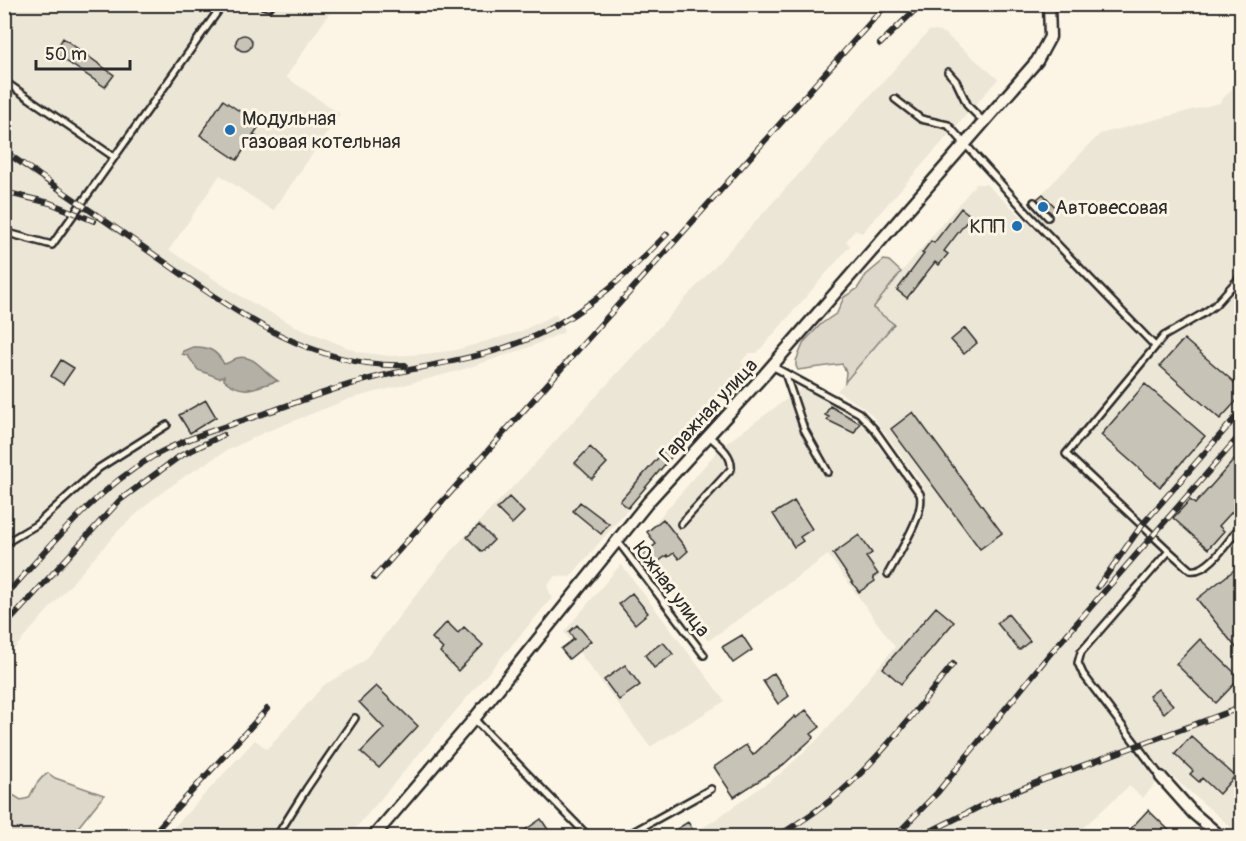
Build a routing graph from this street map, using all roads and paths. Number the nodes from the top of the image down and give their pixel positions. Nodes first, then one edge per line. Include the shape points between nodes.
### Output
1 (223, 4) edge
2 (259, 4) edge
3 (272, 4) edge
4 (1049, 4) edge
5 (948, 72) dead end
6 (4, 81) edge
7 (896, 99) dead end
8 (984, 122) junction
9 (965, 144) junction
10 (114, 158) junction
11 (1034, 202) dead end
12 (1048, 217) dead end
13 (4, 232) edge
14 (1242, 275) edge
15 (1155, 346) junction
16 (772, 366) junction
17 (785, 373) junction
18 (167, 425) dead end
19 (708, 435) junction
20 (828, 472) dead end
21 (681, 524) dead end
22 (1242, 524) edge
23 (617, 540) junction
24 (4, 544) edge
25 (1169, 551) junction
26 (888, 574) dead end
27 (704, 655) dead end
28 (355, 718) dead end
29 (474, 719) junction
30 (1161, 777) joint
31 (711, 789) dead end
32 (276, 837) edge
33 (374, 837) edge
34 (588, 837) edge
35 (626, 837) edge
36 (1220, 837) edge

1 - 10 lane
2 - 3 lane
4 - 8 street, Гаражная улица via 1051,27 1047,46
5 - 8 lane via 968,106
6 - 10 lane
7 - 9 lane via 921,119 948,125
8 - 9 street, Гаражная улица
9 - 15 lane
9 - 16 street, Гаражная улица
10 - 13 lane via 52,245
11 - 12 lane
14 - 15 lane via 1215,305 1175,328
15 - 25 lane via 1066,454
16 - 17 lane
16 - 19 street, Гаражная улица
17 - 20 lane via 804,429
17 - 26 lane via 867,421 920,494 920,512
18 - 24 lane via 99,468 36,525
19 - 21 lane via 729,456 732,465
19 - 23 street, Гаражная улица
22 - 25 lane via 1200,570 1190,570
23 - 27 lane, Южная улица
23 - 29 street, Гаражная улица
25 - 30 lane via 1082,652 1078,663
28 - 32 lane
29 - 33 street, Гаражная улица
29 - 34 lane
30 - 36 street
31 - 35 lane

